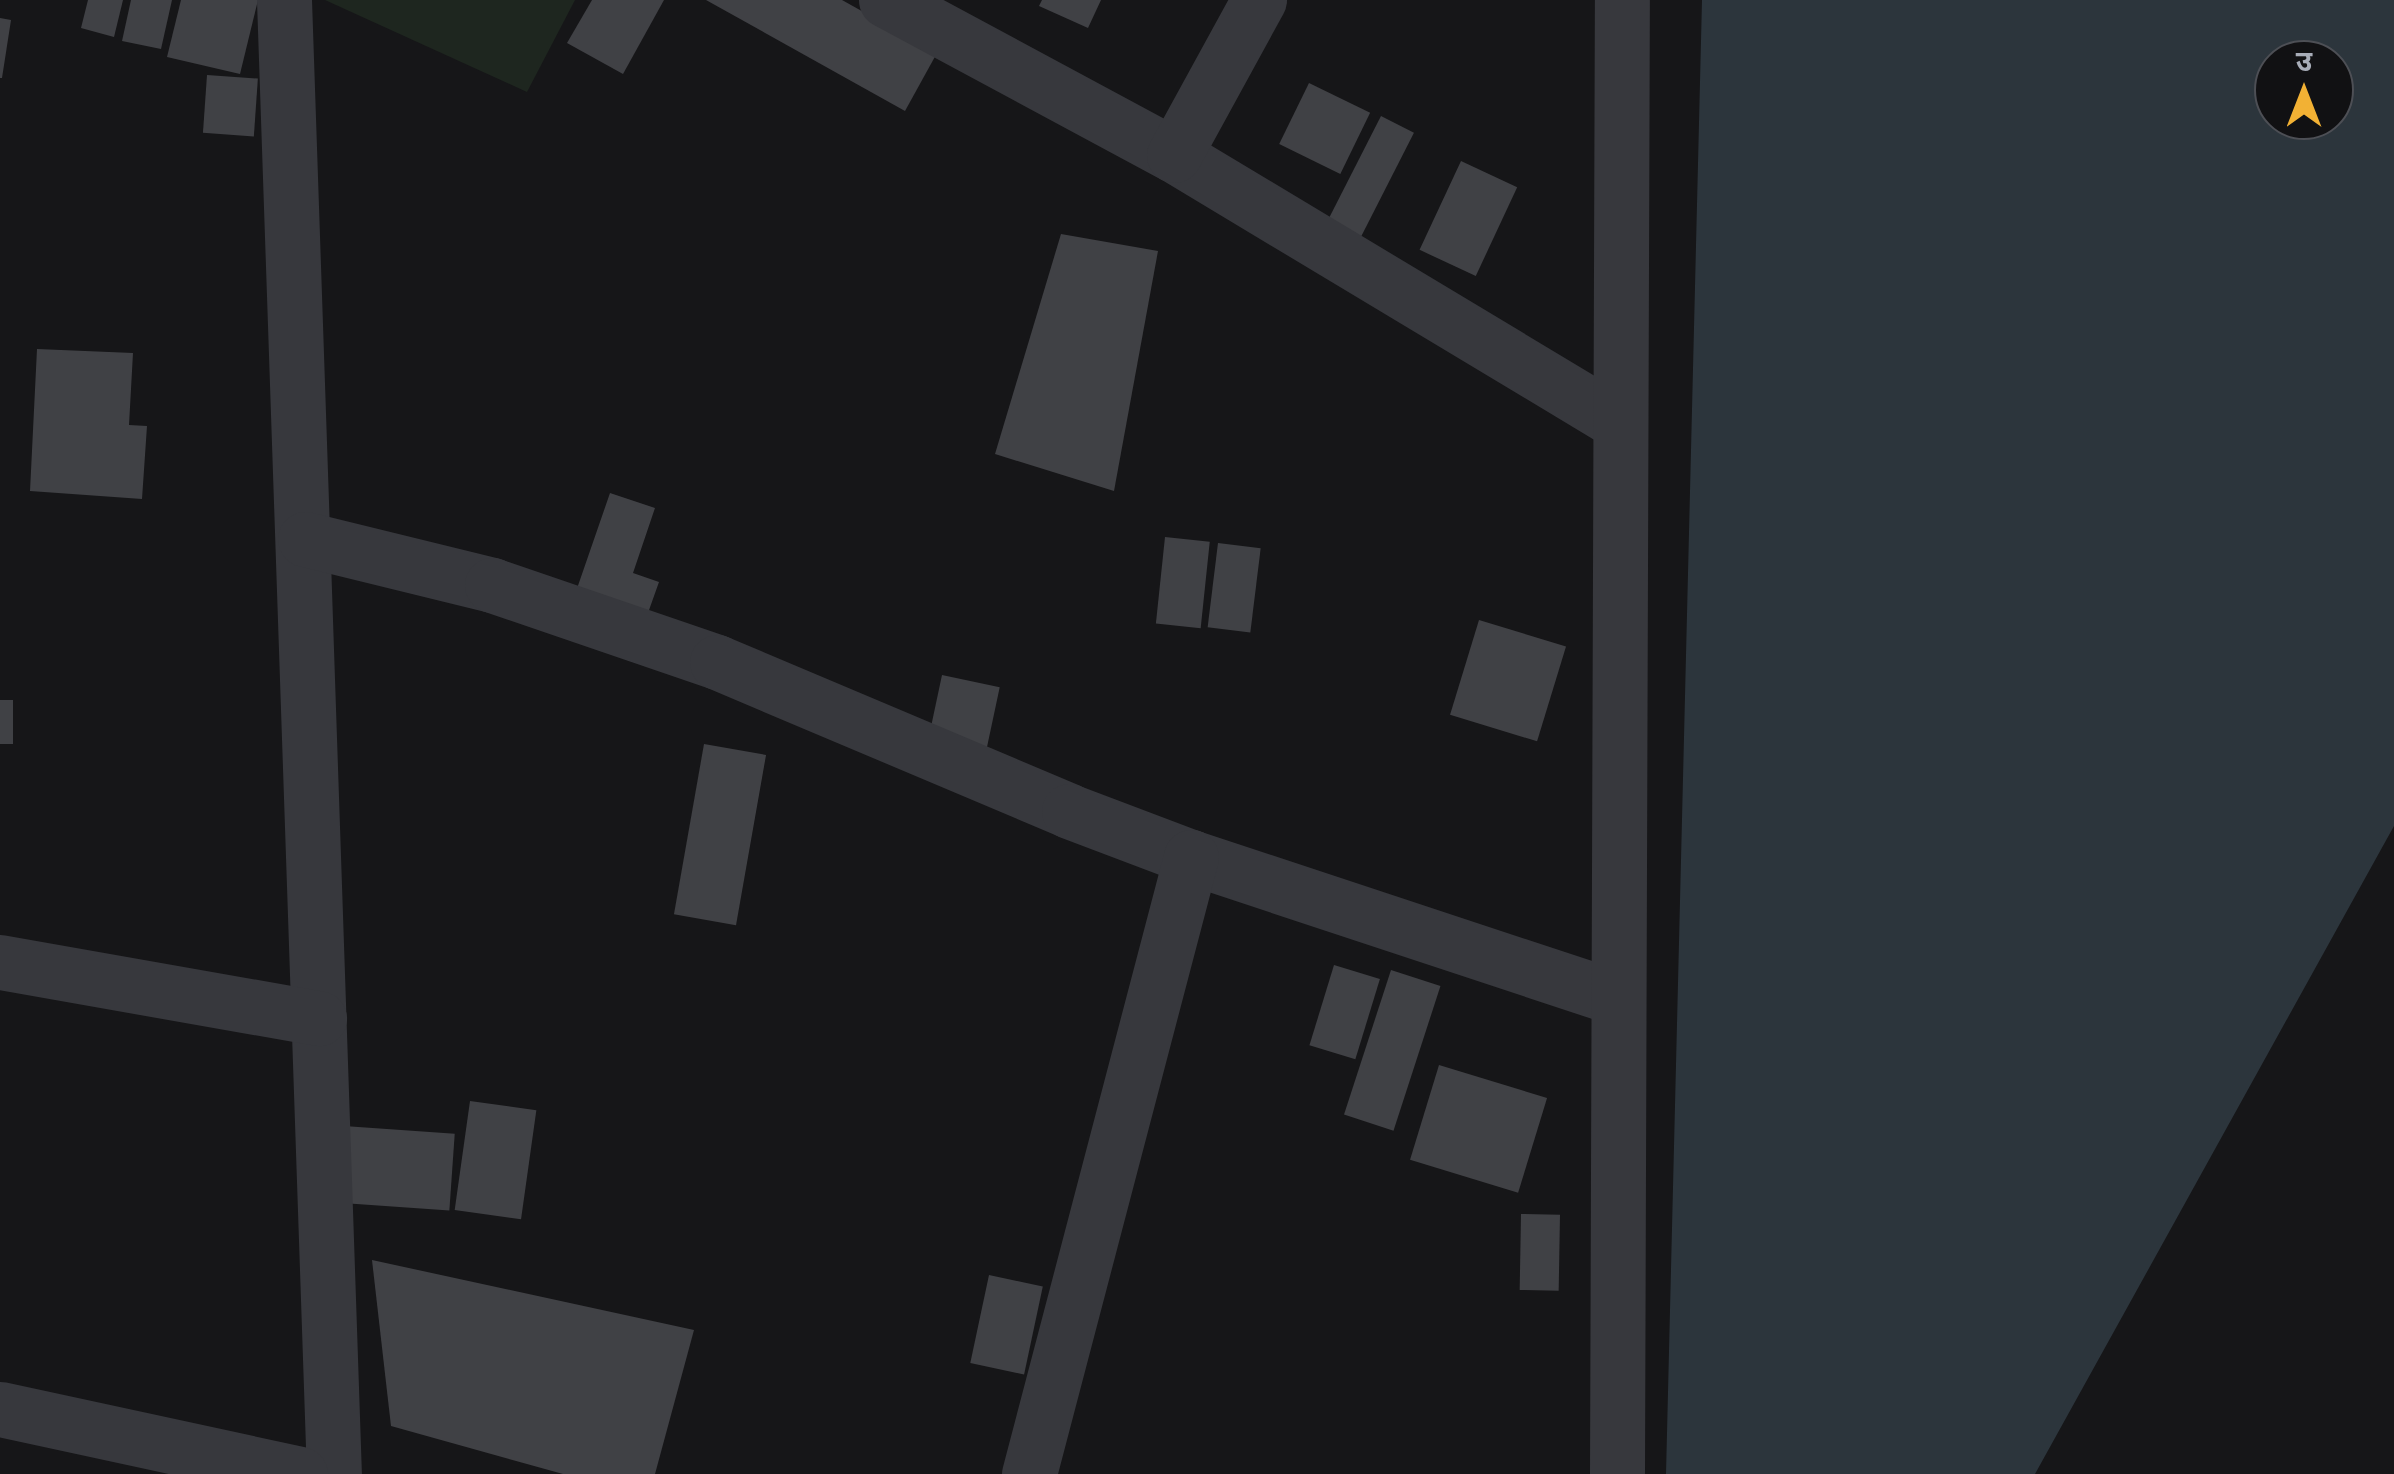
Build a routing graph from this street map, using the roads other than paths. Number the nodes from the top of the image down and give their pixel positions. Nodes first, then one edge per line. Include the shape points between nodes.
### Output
1 (284, 0) edge
2 (886, 0) edge
3 (1259, 0) edge
4 (1622, 0) edge
5 (1174, 155) junction
6 (1620, 423) junction
7 (305, 540) junction
8 (1192, 857) junction
9 (0, 962) edge
10 (1617, 998) junction
11 (319, 1018) junction
12 (0, 1408) edge
13 (300, 1474) edge
14 (334, 1474) edge
15 (1029, 1474) edge
16 (1617, 1474) edge

1 - 7 street
2 - 5 street
3 - 5 street
4 - 6 street
5 - 6 street
6 - 10 street
7 - 8 street via 492,584 717,662
7 - 11 street
8 - 10 street
8 - 15 street
9 - 11 street
10 - 16 street
11 - 14 street
12 - 13 street

